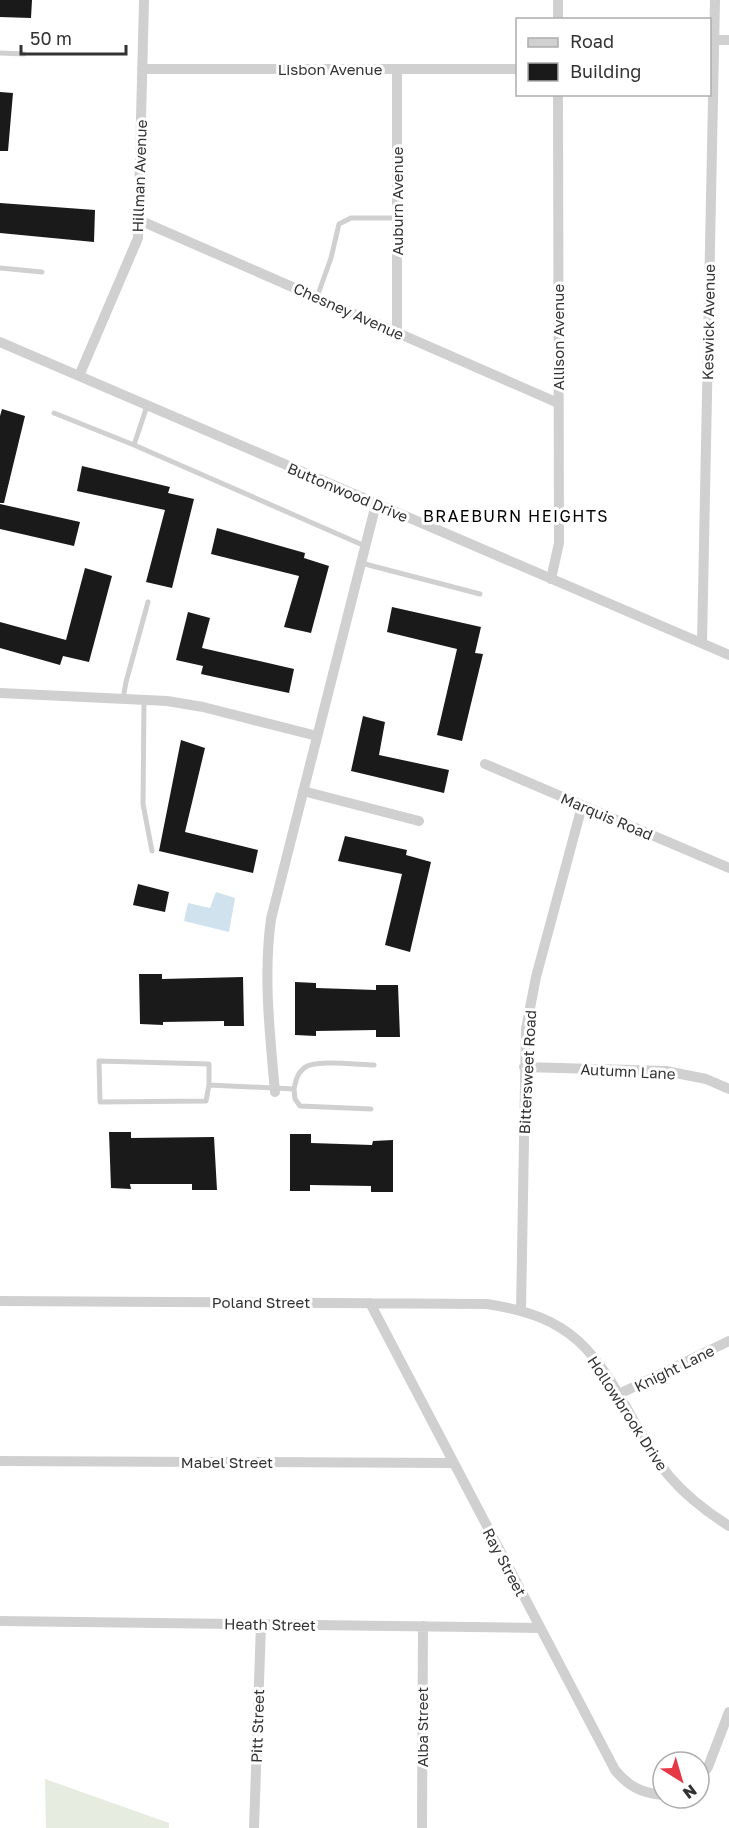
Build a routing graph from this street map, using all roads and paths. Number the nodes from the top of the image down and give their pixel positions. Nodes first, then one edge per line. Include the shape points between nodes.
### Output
1 (144, 0) edge
2 (558, 0) edge
3 (715, 0) edge
4 (558, 18) edge
5 (712, 40) edge
6 (729, 40) edge
7 (0, 53) edge
8 (24, 54) dead end
9 (142, 69) junction
10 (397, 69) junction
11 (516, 69) edge
12 (558, 96) edge
13 (397, 218) junction
14 (139, 220) junction
15 (0, 268) edge
16 (42, 272) dead end
17 (317, 298) junction
18 (398, 333) junction
19 (0, 342) edge
20 (79, 376) junction
21 (558, 403) junction
22 (147, 406) junction
23 (54, 412) dead end
24 (134, 445) junction
25 (376, 504) junction
26 (365, 546) junction
27 (361, 563) junction
28 (551, 579) junction
29 (480, 594) dead end
30 (148, 602) dead end
31 (702, 643) junction
32 (729, 655) edge
33 (0, 693) edge
34 (123, 699) junction
35 (144, 700) junction
36 (317, 736) junction
37 (485, 764) dead end
38 (303, 791) junction
39 (582, 806) junction
40 (419, 821) dead end
41 (152, 851) dead end
42 (729, 868) edge
43 (374, 1065) dead end
44 (524, 1067) junction
45 (209, 1085) junction
46 (275, 1089) junction
47 (294, 1089) junction
48 (729, 1089) edge
49 (371, 1109) dead end
50 (0, 1301) edge
51 (370, 1303) junction
52 (521, 1310) junction
53 (729, 1341) edge
54 (619, 1394) junction
55 (0, 1461) edge
56 (453, 1462) junction
57 (729, 1526) edge
58 (0, 1621) edge
59 (261, 1624) junction
60 (423, 1626) junction
61 (540, 1628) junction
62 (729, 1712) edge
63 (711, 1759) edge
64 (651, 1794) edge
65 (254, 1828) edge
66 (422, 1828) edge

1 - 9 street, Hillman Avenue
2 - 4 street
3 - 5 street, Keswick Avenue
5 - 6 street
5 - 31 street, Keswick Avenue
7 - 8 lane
9 - 10 street, Lisbon Avenue
9 - 14 street, Hillman Avenue
10 - 11 street, Lisbon Avenue
10 - 13 street, Auburn Avenue
12 - 21 street, Allison Avenue
13 - 17 lane via 351,218 339,224
13 - 18 street, Auburn Avenue
14 - 17 street, Chesney Avenue
14 - 20 street, Hillman Avenue via 138,238
15 - 16 lane
17 - 18 street, Chesney Avenue
18 - 21 street, Chesney Avenue
19 - 20 street, Buttonwood Drive
20 - 22 street, Buttonwood Drive
21 - 28 street, Allison Avenue via 559,543
22 - 24 lane
22 - 25 street, Buttonwood Drive
23 - 24 lane
24 - 26 lane
25 - 26 street
25 - 28 street, Buttonwood Drive
26 - 27 street
27 - 29 lane
27 - 36 street
28 - 31 street, Buttonwood Drive
30 - 34 lane
31 - 32 street, Buttonwood Drive
33 - 34 street
34 - 35 street
35 - 36 street via 203,707
35 - 41 lane via 143,804
36 - 38 street
37 - 39 street, Marquis Road
38 - 40 street
38 - 46 street via 267,948
39 - 42 street, Marquis Road
39 - 44 street, Bittersweet Road via 531,996
43 - 47 lane via 306,1066 297,1075
44 - 48 street, Autumn Lane via 666,1071 706,1079
44 - 52 street, Bittersweet Road
45 - 45 lane via 206,1101 100,1102 99,1061 209,1064
45 - 46 lane
46 - 47 lane
47 - 49 lane via 300,1106
50 - 51 street, Poland Street
51 - 52 street, Poland Street via 487,1304
51 - 56 street, Ray Street
52 - 54 street, Hollowbrook Drive via 573,1336 604,1369
53 - 54 street, Knight Lane
54 - 57 street, Hollowbrook Drive via 669,1476 689,1498
55 - 56 street, Mabel Street
56 - 61 street, Ray Street
58 - 59 street, Heath Street
59 - 60 street, Heath Street
59 - 65 street, Pitt Street
60 - 61 street, Heath Street
60 - 66 street, Alba Street
61 - 64 street, Ray Street via 615,1770 624,1781
62 - 63 street

